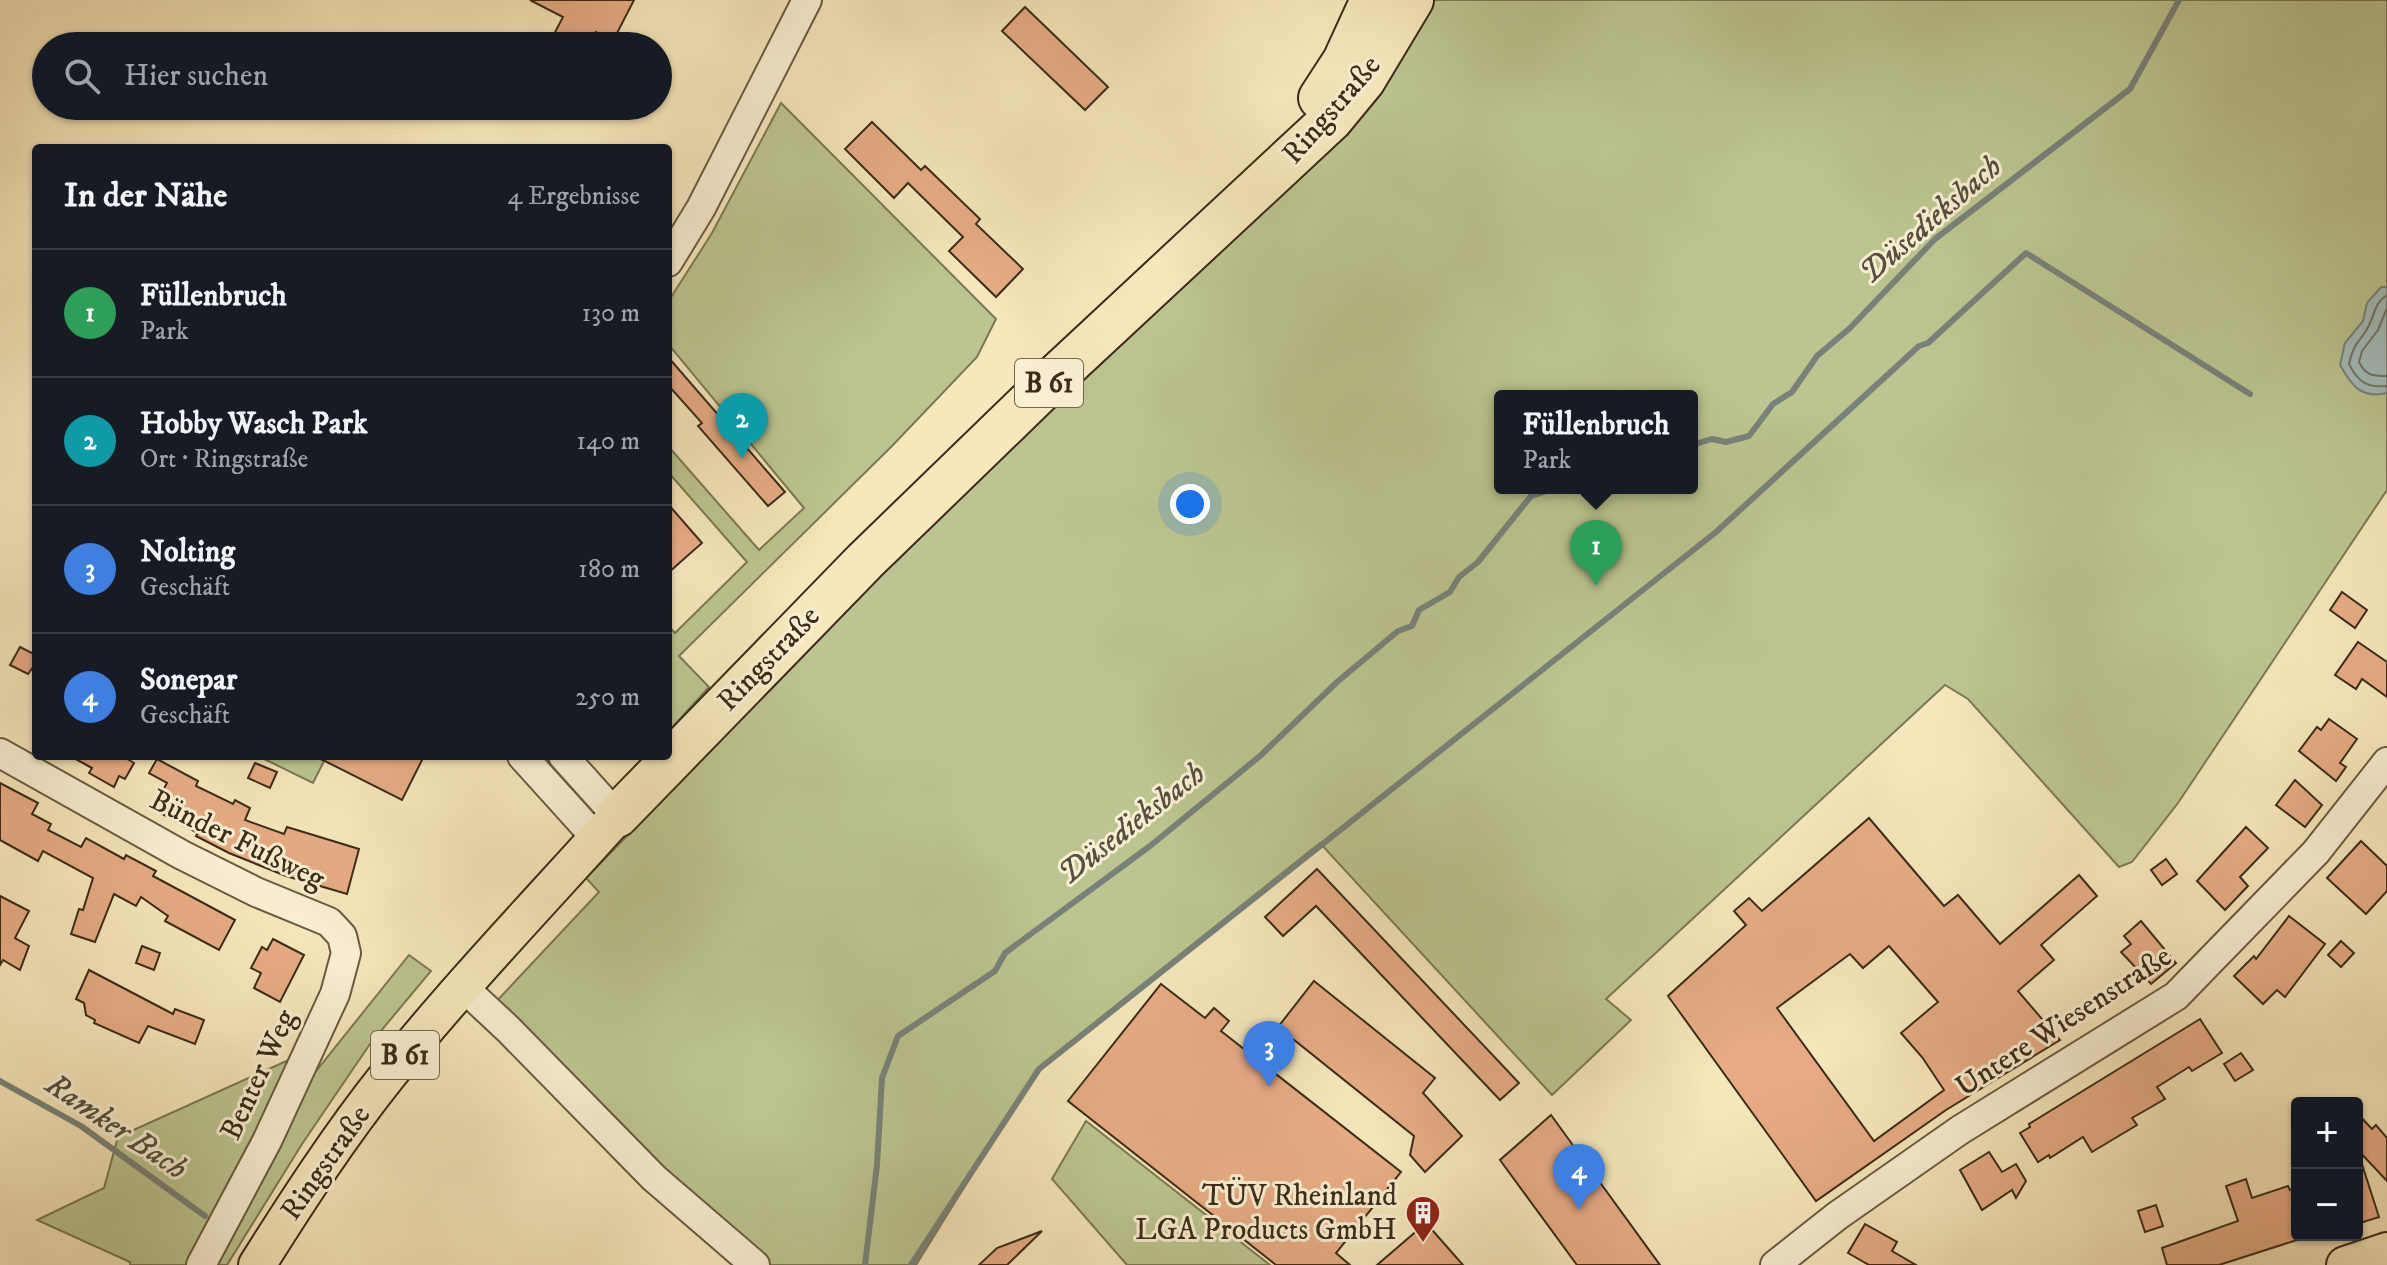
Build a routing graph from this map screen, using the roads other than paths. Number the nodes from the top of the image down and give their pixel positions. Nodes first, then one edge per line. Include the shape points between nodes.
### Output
1 (807, 0) edge
2 (1372, 0) edge
3 (1412, 0) edge
4 (1237, 207) junction
5 (672, 255) edge
6 (0, 753) edge
7 (527, 760) edge
8 (565, 760) edge
9 (2387, 762) edge
10 (607, 828) junction
11 (346, 953) joint
12 (463, 987) junction
13 (1790, 1261) edge
14 (201, 1265) edge
15 (257, 1265) edge
16 (755, 1265) edge

1 - 5 street
2 - 4 highway, Ringstraße / B 61 via 1344,61 1309,116
3 - 4 highway, Ringstraße / B 61 via 1364,80 1331,120
4 - 10 highway, Ringstraße / B 61 via 865,561
6 - 11 street, Bünder Fußweg via 182,855 329,922 342,936
7 - 10 street
8 - 10 street
9 - 13 street, Untere Wiesenstraße via 2307,861 2176,996 1960,1130 1867,1194
10 - 12 main road, Ringstraße / B 61
11 - 14 street, Benter Weg via 314,1041
12 - 15 main road, Ringstraße / B 61 via 351,1125
12 - 16 street via 654,1178

